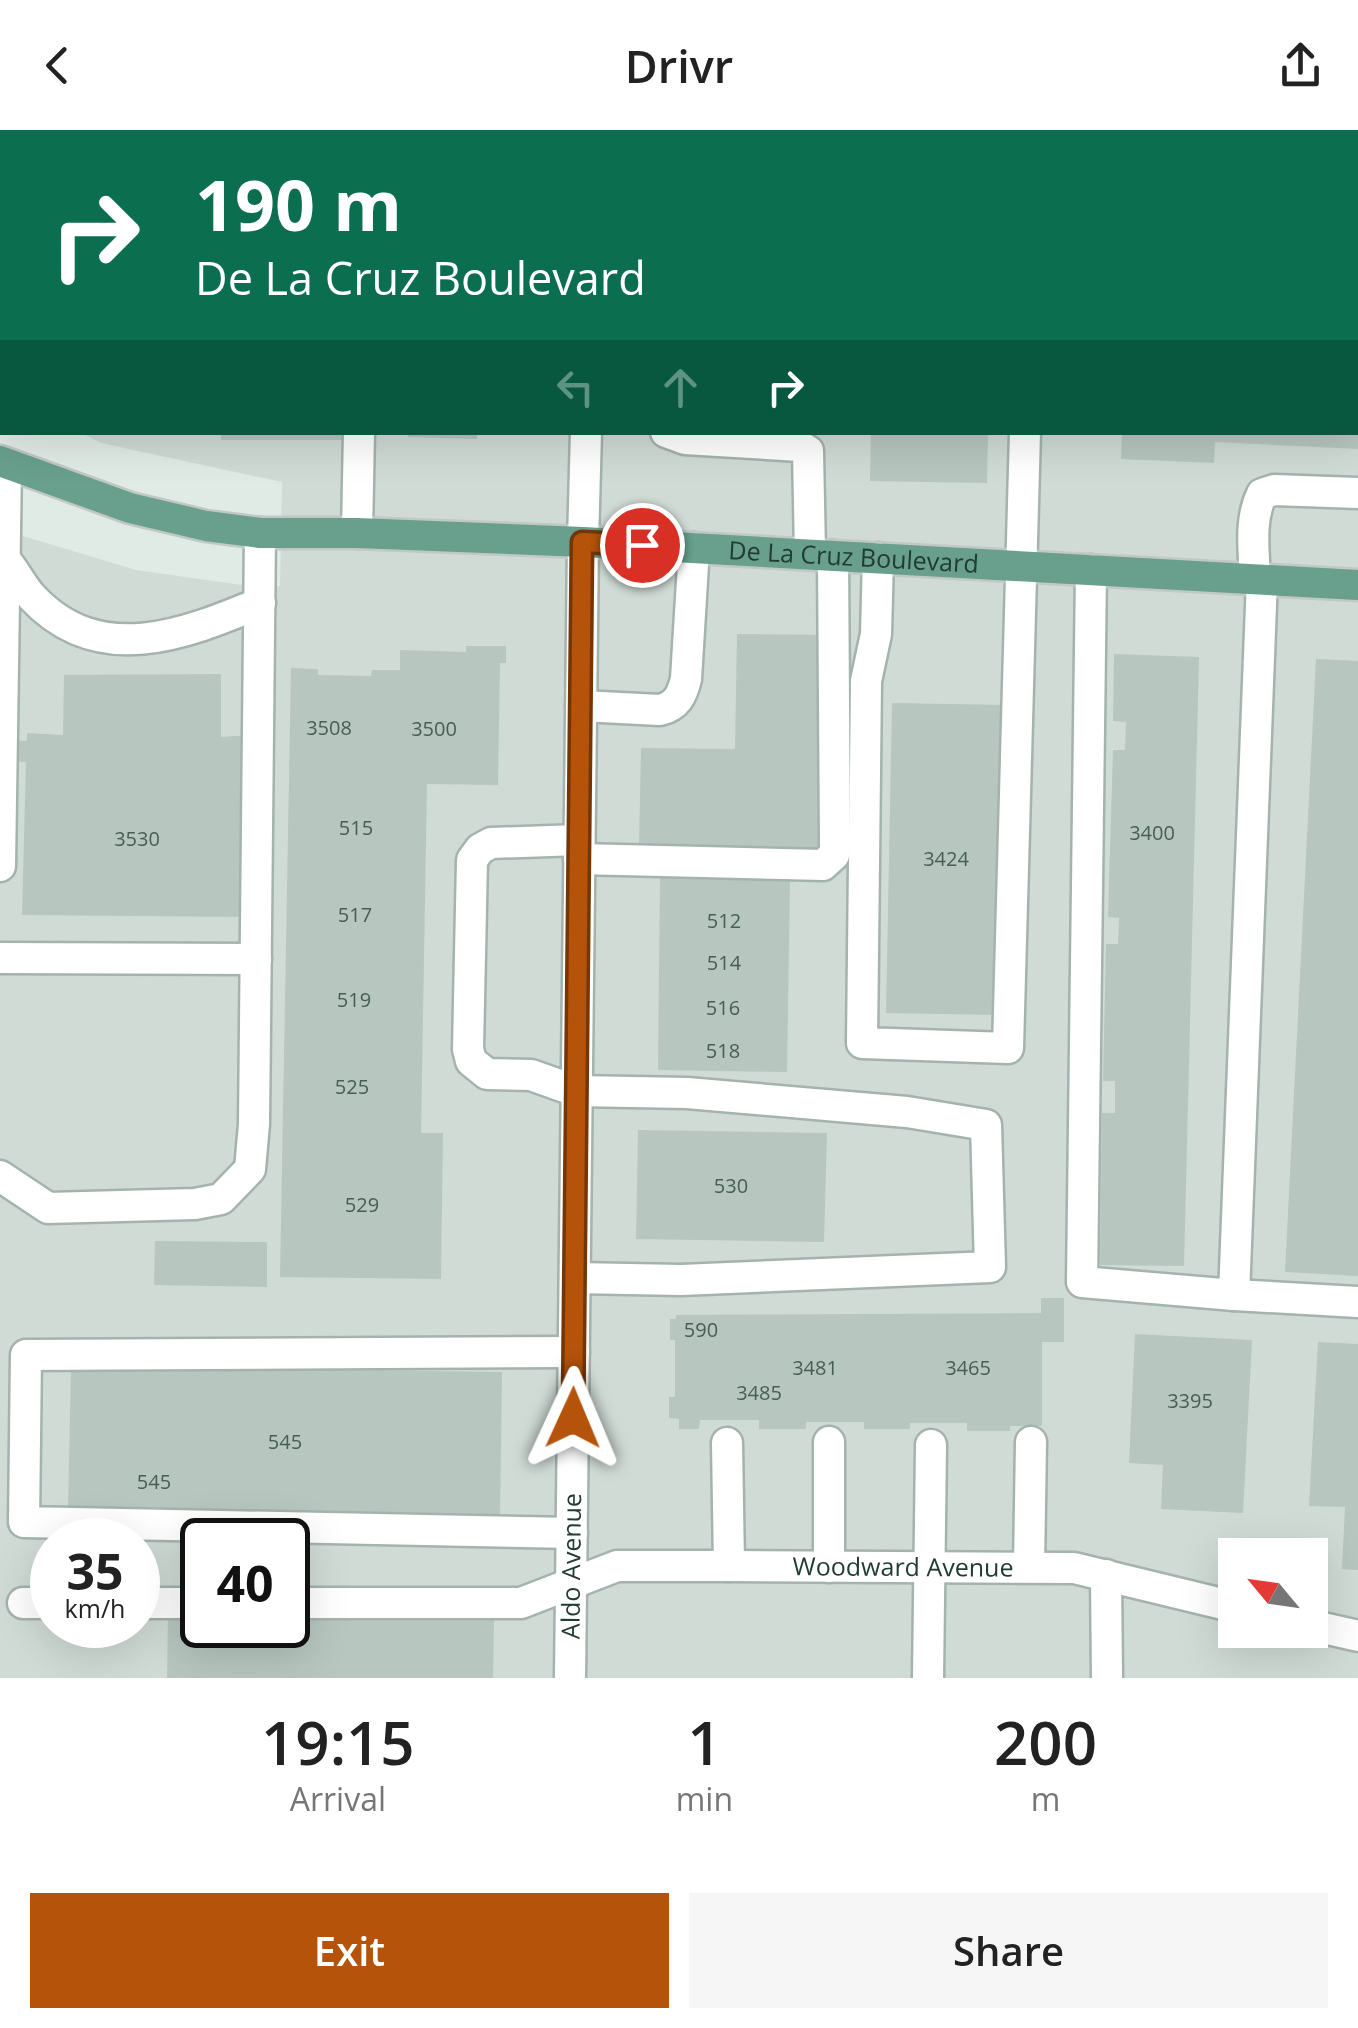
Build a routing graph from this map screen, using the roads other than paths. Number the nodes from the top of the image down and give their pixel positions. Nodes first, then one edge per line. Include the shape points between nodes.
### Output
1 (358, 435) edge
2 (586, 435) edge
3 (673, 435) edge
4 (1025, 435) edge
5 (3, 462) edge
6 (1358, 493) edge
7 (260, 533) junction
8 (357, 533) junction
9 (582, 542) junction
10 (694, 548) junction
11 (2, 555) edge
12 (822, 555) junction
13 (878, 558) junction
14 (1022, 566) junction
15 (1091, 570) junction
16 (1258, 579) junction
17 (1358, 585) edge
18 (260, 603) junction
19 (581, 706) junction
20 (579, 849) junction
21 (0, 866) edge
22 (0, 958) edge
23 (256, 959) junction
24 (576, 1091) junction
25 (0, 1176) edge
26 (574, 1278) junction
27 (1234, 1295) junction
28 (1358, 1302) edge
29 (574, 1352) junction
30 (829, 1442) dead end
31 (1031, 1442) dead end
32 (727, 1444) dead end
33 (931, 1445) dead end
34 (572, 1533) junction
35 (730, 1566) junction
36 (829, 1567) junction
37 (929, 1567) junction
38 (1028, 1567) junction
39 (1106, 1576) junction
40 (572, 1586) junction
41 (310, 1603) edge
42 (1218, 1603) edge
43 (1328, 1629) edge
44 (1358, 1636) edge
45 (570, 1678) edge
46 (928, 1678) edge
47 (1107, 1678) edge

1 - 8 street
2 - 9 street, Aldo Avenue
3 - 12 street via 808,451
4 - 14 street
5 - 7 main road, De La Cruz Boulevard via 130,508
5 - 11 street
6 - 16 street via 1262,494 1254,524
7 - 8 main road, De La Cruz Boulevard
7 - 18 street
8 - 9 main road, De La Cruz Boulevard
9 - 10 main road, De La Cruz Boulevard
9 - 19 street, Aldo Avenue
10 - 12 main road, De La Cruz Boulevard
10 - 19 street via 686,680 678,700 660,710
11 - 18 street via 32,598 70,626 111,638 148,640 194,630
11 - 21 street
12 - 13 main road, De La Cruz Boulevard
12 - 20 street via 834,854 823,865
13 - 14 main road, De La Cruz Boulevard
13 - 14 street via 876,634 866,681 862,1043 1008,1048
14 - 15 main road, De La Cruz Boulevard
15 - 16 main road, De La Cruz Boulevard
15 - 27 street via 1082,1282
16 - 17 main road, De La Cruz Boulevard
16 - 27 street
18 - 23 street
19 - 20 street, Aldo Avenue
20 - 24 street, Aldo Avenue
20 - 24 street via 492,843 480,849 470,872 468,990 468,1049 479,1069 531,1075
22 - 23 street
23 - 25 street via 254,1144 250,1169 220,1200 48,1208
24 - 26 street, Aldo Avenue
24 - 26 street via 852,1107 986,1126 990,1267
26 - 29 street, Aldo Avenue
27 - 28 street
29 - 34 street, Aldo Avenue
29 - 34 street via 26,1355 24,1522
30 - 36 street
31 - 38 street
32 - 35 street
33 - 37 street
34 - 40 street, Aldo Avenue
35 - 36 street, Woodward Avenue
35 - 40 street, Woodward Avenue via 617,1566
36 - 37 street, Woodward Avenue
37 - 38 street, Woodward Avenue
37 - 46 street
38 - 39 street, Woodward Avenue
39 - 42 street, Woodward Avenue
39 - 47 street
40 - 41 street, Woodward Avenue via 521,1603
40 - 45 street, Aldo Avenue
43 - 44 street

